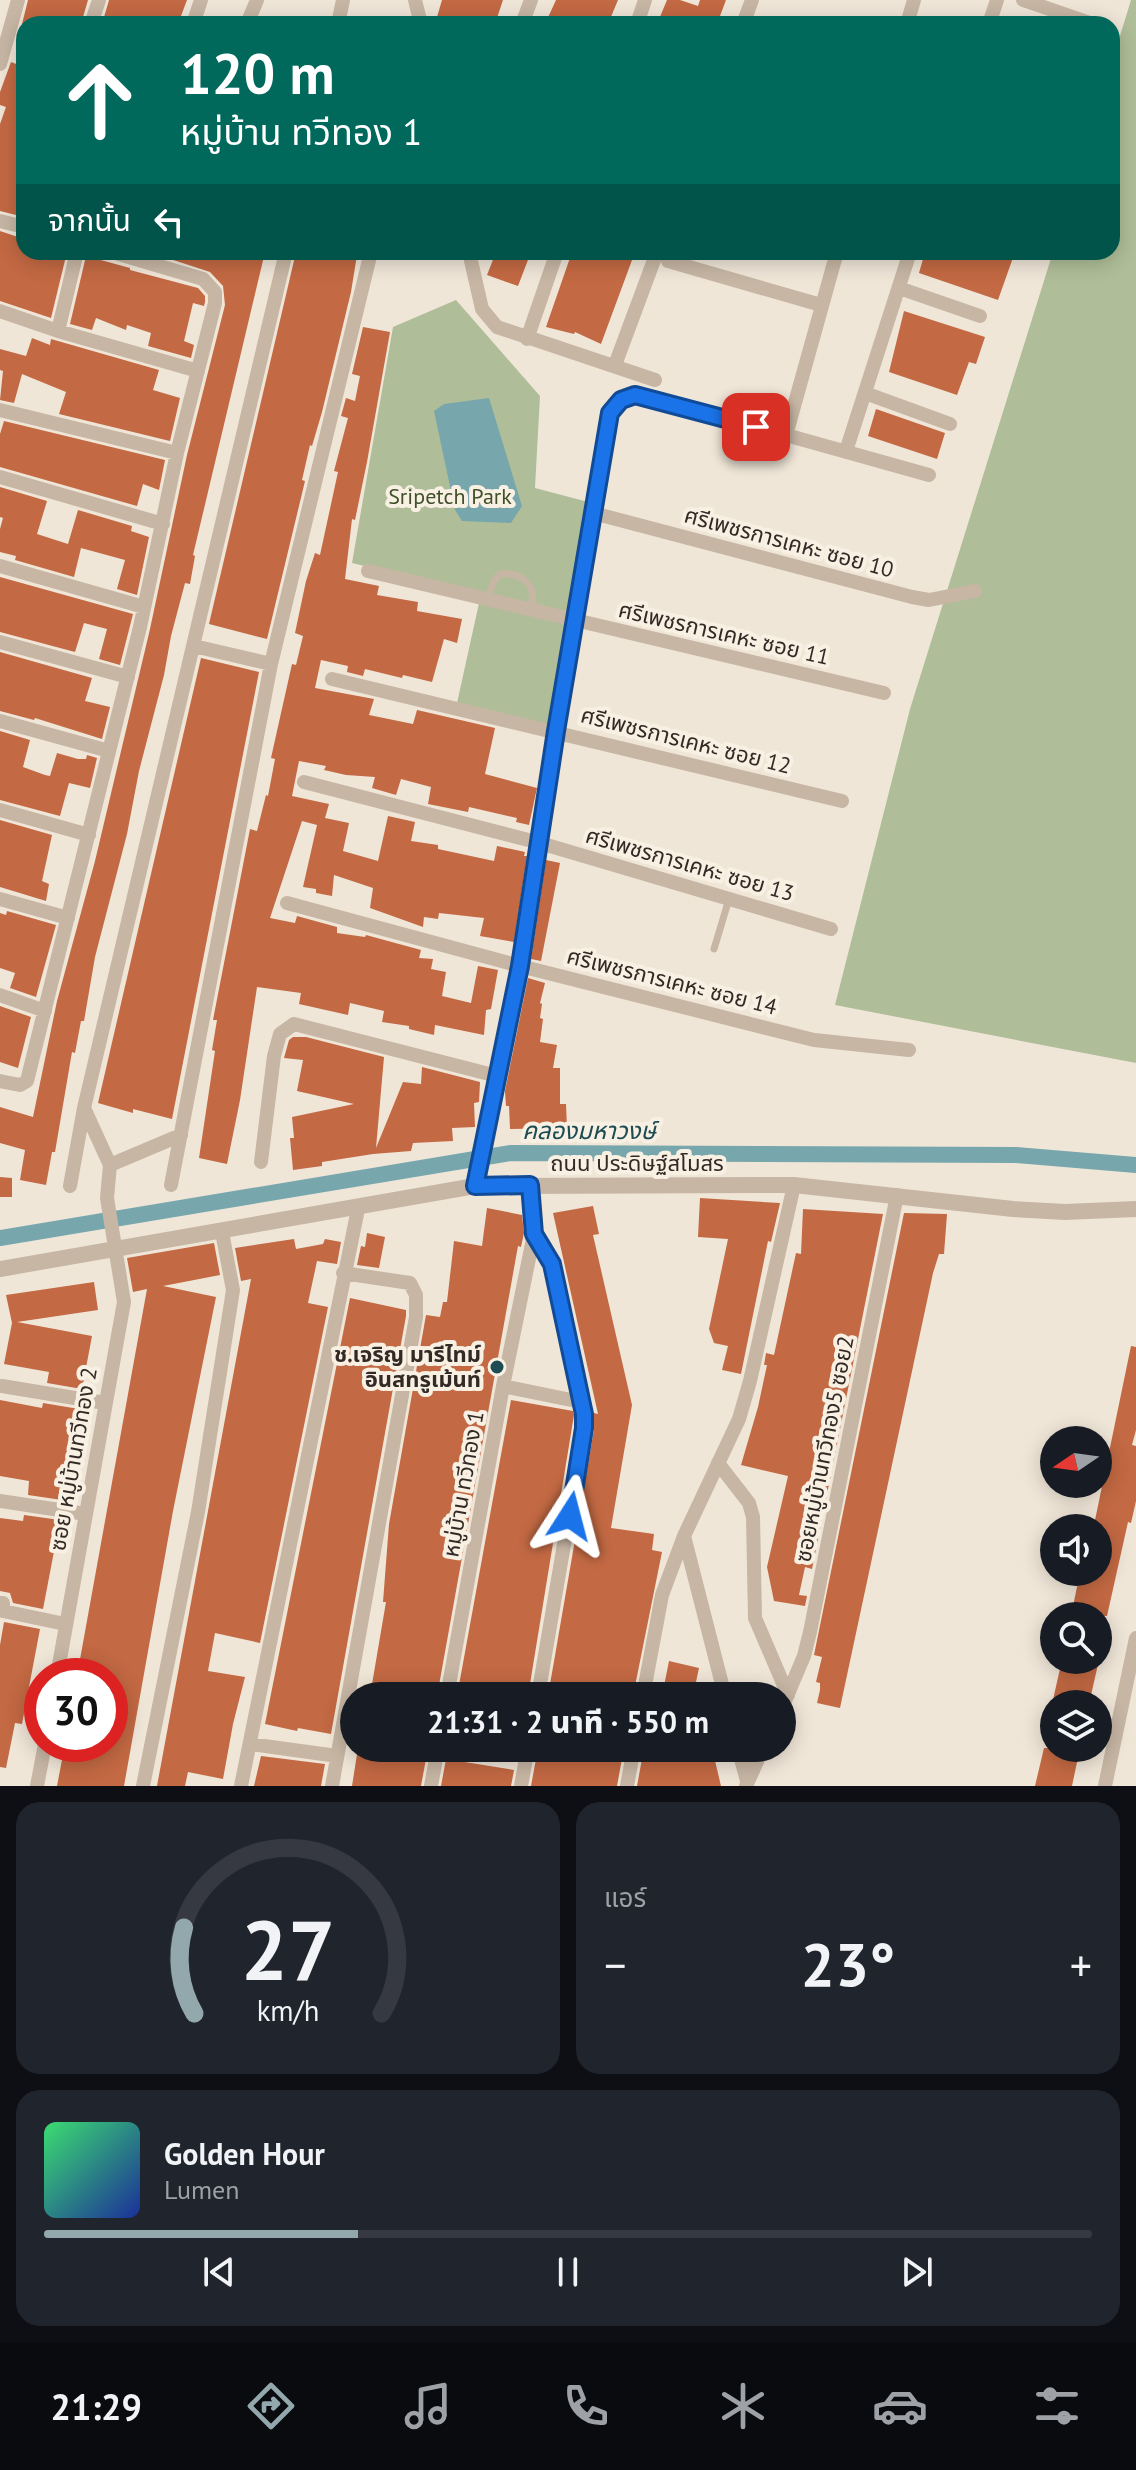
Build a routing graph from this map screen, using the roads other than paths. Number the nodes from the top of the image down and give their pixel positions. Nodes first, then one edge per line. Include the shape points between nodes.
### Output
1 (18, 0) edge
2 (1023, 0) edge
3 (1070, 16) edge
4 (0, 64) edge
5 (75, 260) edge
6 (139, 260) edge
7 (284, 260) edge
8 (369, 260) edge
9 (471, 260) edge
10 (554, 260) edge
11 (661, 260) edge
12 (672, 260) edge
13 (835, 260) edge
14 (908, 260) edge
15 (899, 288) junction
16 (821, 305) junction
17 (0, 311) edge
18 (980, 316) dead end
19 (58, 331) junction
20 (527, 339) junction
21 (615, 365) junction
22 (198, 371) junction
23 (655, 380) dead end
24 (865, 393) junction
25 (0, 410) edge
26 (950, 424) dead end
27 (786, 435) junction
28 (846, 451) junction
29 (177, 453) junction
30 (929, 475) dead end
31 (0, 477) edge
32 (593, 513) junction
33 (163, 524) junction
34 (0, 566) edge
35 (368, 571) dead end
36 (975, 591) dead end
37 (486, 601) junction
38 (144, 607) junction
39 (530, 611) junction
40 (575, 621) junction
41 (0, 642) edge
42 (194, 646) junction
43 (271, 664) junction
44 (128, 677) junction
45 (332, 679) dead end
46 (884, 693) dead end
47 (0, 721) edge
48 (556, 731) junction
49 (109, 751) junction
50 (304, 782) dead end
51 (842, 801) dead end
52 (0, 810) edge
53 (89, 835) junction
54 (540, 843) junction
55 (0, 899) edge
56 (729, 899) junction
57 (287, 903) dead end
58 (68, 918) junction
59 (831, 929) dead end
60 (714, 949) dead end
61 (520, 966) junction
62 (0, 995) edge
63 (45, 1011) junction
64 (909, 1050) dead end
65 (497, 1076) junction
66 (0, 1081) edge
67 (84, 1108) junction
68 (181, 1135) junction
69 (261, 1162) dead end
70 (110, 1165) junction
71 (171, 1185) dead end
72 (530, 1185) junction
73 (794, 1185) junction
74 (70, 1186) dead end
75 (475, 1186) junction
76 (897, 1195) junction
77 (358, 1209) junction
78 (1136, 1209) edge
79 (222, 1232) junction
80 (534, 1234) junction
81 (116, 1243) junction
82 (0, 1269) edge
83 (343, 1273) junction
84 (2, 1386) dead end
85 (503, 1386) junction
86 (581, 1402) junction
87 (105, 1403) junction
88 (718, 1463) junction
89 (0, 1501) edge
90 (86, 1514) junction
91 (684, 1536) junction
92 (0, 1603) edge
93 (65, 1624) junction
94 (1136, 1638) edge
95 (60, 1658) edge
96 (450, 1682) edge
97 (540, 1682) edge
98 (646, 1682) edge
99 (721, 1682) edge
100 (778, 1682) edge
101 (792, 1682) edge
102 (250, 1744) junction
103 (337, 1756) junction
104 (42, 1762) edge
105 (435, 1762) edge
106 (525, 1762) edge
107 (631, 1762) edge
108 (741, 1762) edge
109 (756, 1762) edge
110 (746, 1784) edge
111 (37, 1786) edge
112 (143, 1786) edge
113 (241, 1786) edge
114 (332, 1786) edge
115 (431, 1786) edge
116 (521, 1786) edge
117 (627, 1786) edge
118 (1105, 1786) edge

1 - 4 street
2 - 3 street
5 - 19 street
6 - 22 street via 203,279 215,292
7 - 42 street
8 - 43 street
9 - 20 street via 490,322
10 - 20 street
11 - 21 street
12 - 16 street
13 - 16 street
14 - 15 street
15 - 18 street
15 - 24 street
16 - 27 street
17 - 19 street
19 - 22 street
20 - 21 street
21 - 23 street
22 - 29 street
24 - 26 street
24 - 28 street
25 - 29 street
27 - 28 street
27 - 32 street via 635,395 621,400 610,413
28 - 30 street
29 - 33 street
31 - 33 street
32 - 36 street, ศรีเพชรการเคหะ ซอย 10 via 912,597 929,600
32 - 40 street
33 - 38 street
34 - 38 street
35 - 37 street, ศรีเพชรการเคหะ ซอย 11
37 - 39 street, ศรีเพชรการเคหะ ซอย 11
37 - 39 lane via 500,574 516,574 532,587
38 - 44 street
39 - 40 street, ศรีเพชรการเคหะ ซอย 11
40 - 46 street, ศรีเพชรการเคหะ ซอย 11
40 - 48 street
41 - 44 street
42 - 43 street
42 - 67 street
43 - 68 street
44 - 49 street
45 - 48 street, ศรีเพชรการเคหะ ซอย 12
47 - 49 street
48 - 51 street, ศรีเพชรการเคหะ ซอย 12
48 - 54 street
49 - 53 street
50 - 54 street, ศรีเพชรการเคหะ ซอย 13
52 - 53 street
53 - 58 street
54 - 56 street, ศรีเพชรการเคหะ ซอย 13
54 - 61 street
55 - 58 street
56 - 59 street, ศรีเพชรการเคหะ ซอย 13
56 - 60 lane
57 - 61 street, ศรีเพชรการเคหะ ซอย 14
58 - 63 street
61 - 64 street, ศรีเพชรการเคหะ ซอย 14 via 814,1040
61 - 65 street
62 - 63 street
63 - 66 street via 27,1081
65 - 69 street via 294,1024 280,1034 274,1056
65 - 75 street
67 - 70 street
67 - 74 street
68 - 70 street
68 - 71 street
70 - 81 street, ซอย หมู่บ้านทวีทอง 2 via 107,1198
72 - 73 street, ถนน ประดิษฐ์สโมสร
72 - 75 street, ถนน ประดิษฐ์สโมสร
72 - 80 street, หมู่บ้าน ทวีทอง 1
73 - 76 street, ถนน ประดิษฐ์สโมสร
73 - 88 street via 750,1381
75 - 77 street, ถนน ประดิษฐ์สโมสร
76 - 78 street, ถนน ประดิษฐ์สโมสร via 1013,1209
76 - 101 street, ซอยหมู่บ้านทวีทอง5 ซอย2 via 810,1632
77 - 79 street, ถนน ประดิษฐ์สโมสร
77 - 83 street
79 - 81 street, ถนน ประดิษฐ์สโมสร
79 - 112 street via 233,1290 198,1512
80 - 85 street, หมู่บ้าน ทวีทอง 1
80 - 86 street via 552,1264
81 - 82 street, ถนน ประดิษฐ์สโมสร
81 - 87 street, ซอย หมู่บ้านทวีทอง 2 via 124,1302
83 - 102 street
83 - 103 street via 410,1283 416,1317
84 - 87 street
85 - 86 street
85 - 96 street, หมู่บ้าน ทวีทอง 1
86 - 97 street via 584,1428
87 - 90 street, ซอย หมู่บ้านทวีทอง 2
88 - 91 street
88 - 100 street via 749,1503 753,1517 755,1618
89 - 90 street
90 - 93 street, ซอย หมู่บ้านทวีทอง 2
91 - 98 street via 662,1595
91 - 99 street
92 - 93 street via 3,1611
93 - 95 street, ซอย หมู่บ้านทวีทอง 2
94 - 118 street
102 - 103 street
102 - 113 street
103 - 114 street
104 - 111 street
105 - 115 street
106 - 116 street
107 - 117 street
108 - 110 street
109 - 110 street

